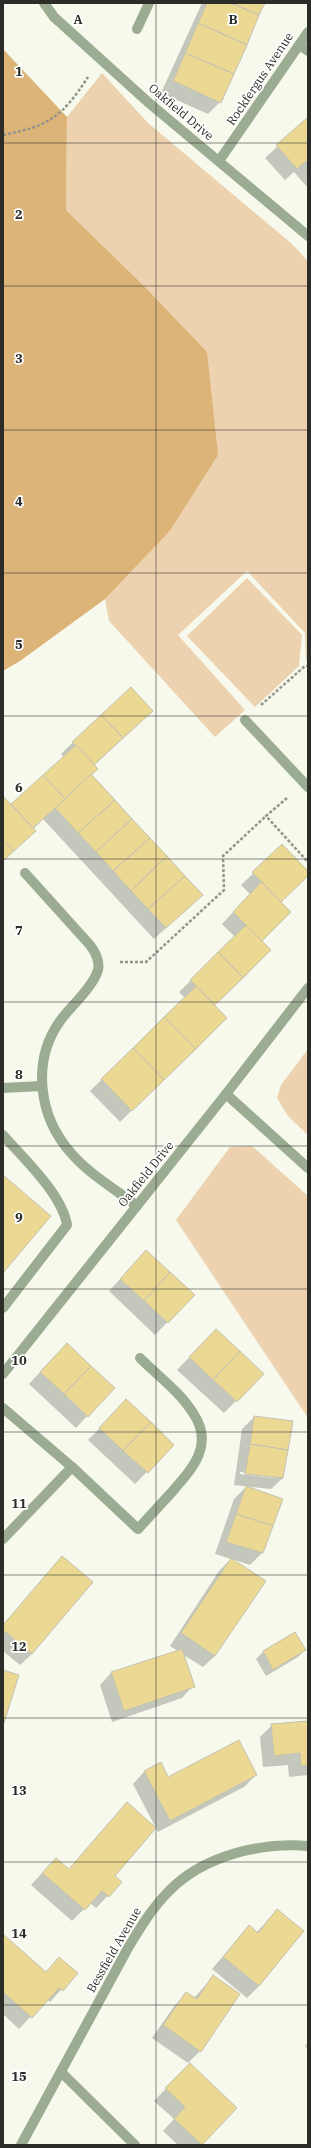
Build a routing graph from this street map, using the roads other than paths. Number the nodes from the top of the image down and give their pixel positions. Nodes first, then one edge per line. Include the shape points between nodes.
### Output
1 (44, 3) edge
2 (149, 3) edge
3 (137, 28) dead end
4 (308, 32) edge
5 (304, 48) edge
6 (219, 161) junction
7 (308, 236) edge
8 (244, 720) road end
9 (306, 785) edge
10 (25, 873) dead end
11 (308, 988) edge
12 (42, 1086) junction
13 (3, 1088) edge
14 (226, 1094) junction
15 (3, 1135) edge
16 (308, 1168) edge
17 (137, 1206) junction
18 (3, 1308) edge
19 (140, 1358) dead end
20 (3, 1374) edge
21 (3, 1408) edge
22 (72, 1467) junction
23 (3, 1539) edge
24 (308, 1846) edge
25 (61, 2072) junction
26 (21, 2145) edge
27 (136, 2145) edge

1 - 6 street, Oakfield Drive via 54,17 149,103
2 - 3 street
4 - 5 street, Rockfergus Avenue
5 - 6 street, Rockfergus Avenue
6 - 7 street, Oakfield Drive
8 - 9 street
10 - 12 street via 90,945 99,962 94,978 49,1040 43,1058
11 - 14 street, Oakfield Drive
12 - 13 street
12 - 17 street via 50,1118 70,1152
14 - 16 street
14 - 17 street, Oakfield Drive
15 - 18 street via 58,1199 66,1213 67,1225
17 - 20 street, Oakfield Drive
19 - 22 street via 189,1407 198,1420 202,1445 196,1462 138,1529
21 - 22 street
22 - 23 street
24 - 25 street, Bessfield Avenue via 274,1846 244,1851 194,1872 170,1890 144,1922
25 - 26 street, Bessfield Avenue
25 - 27 street

